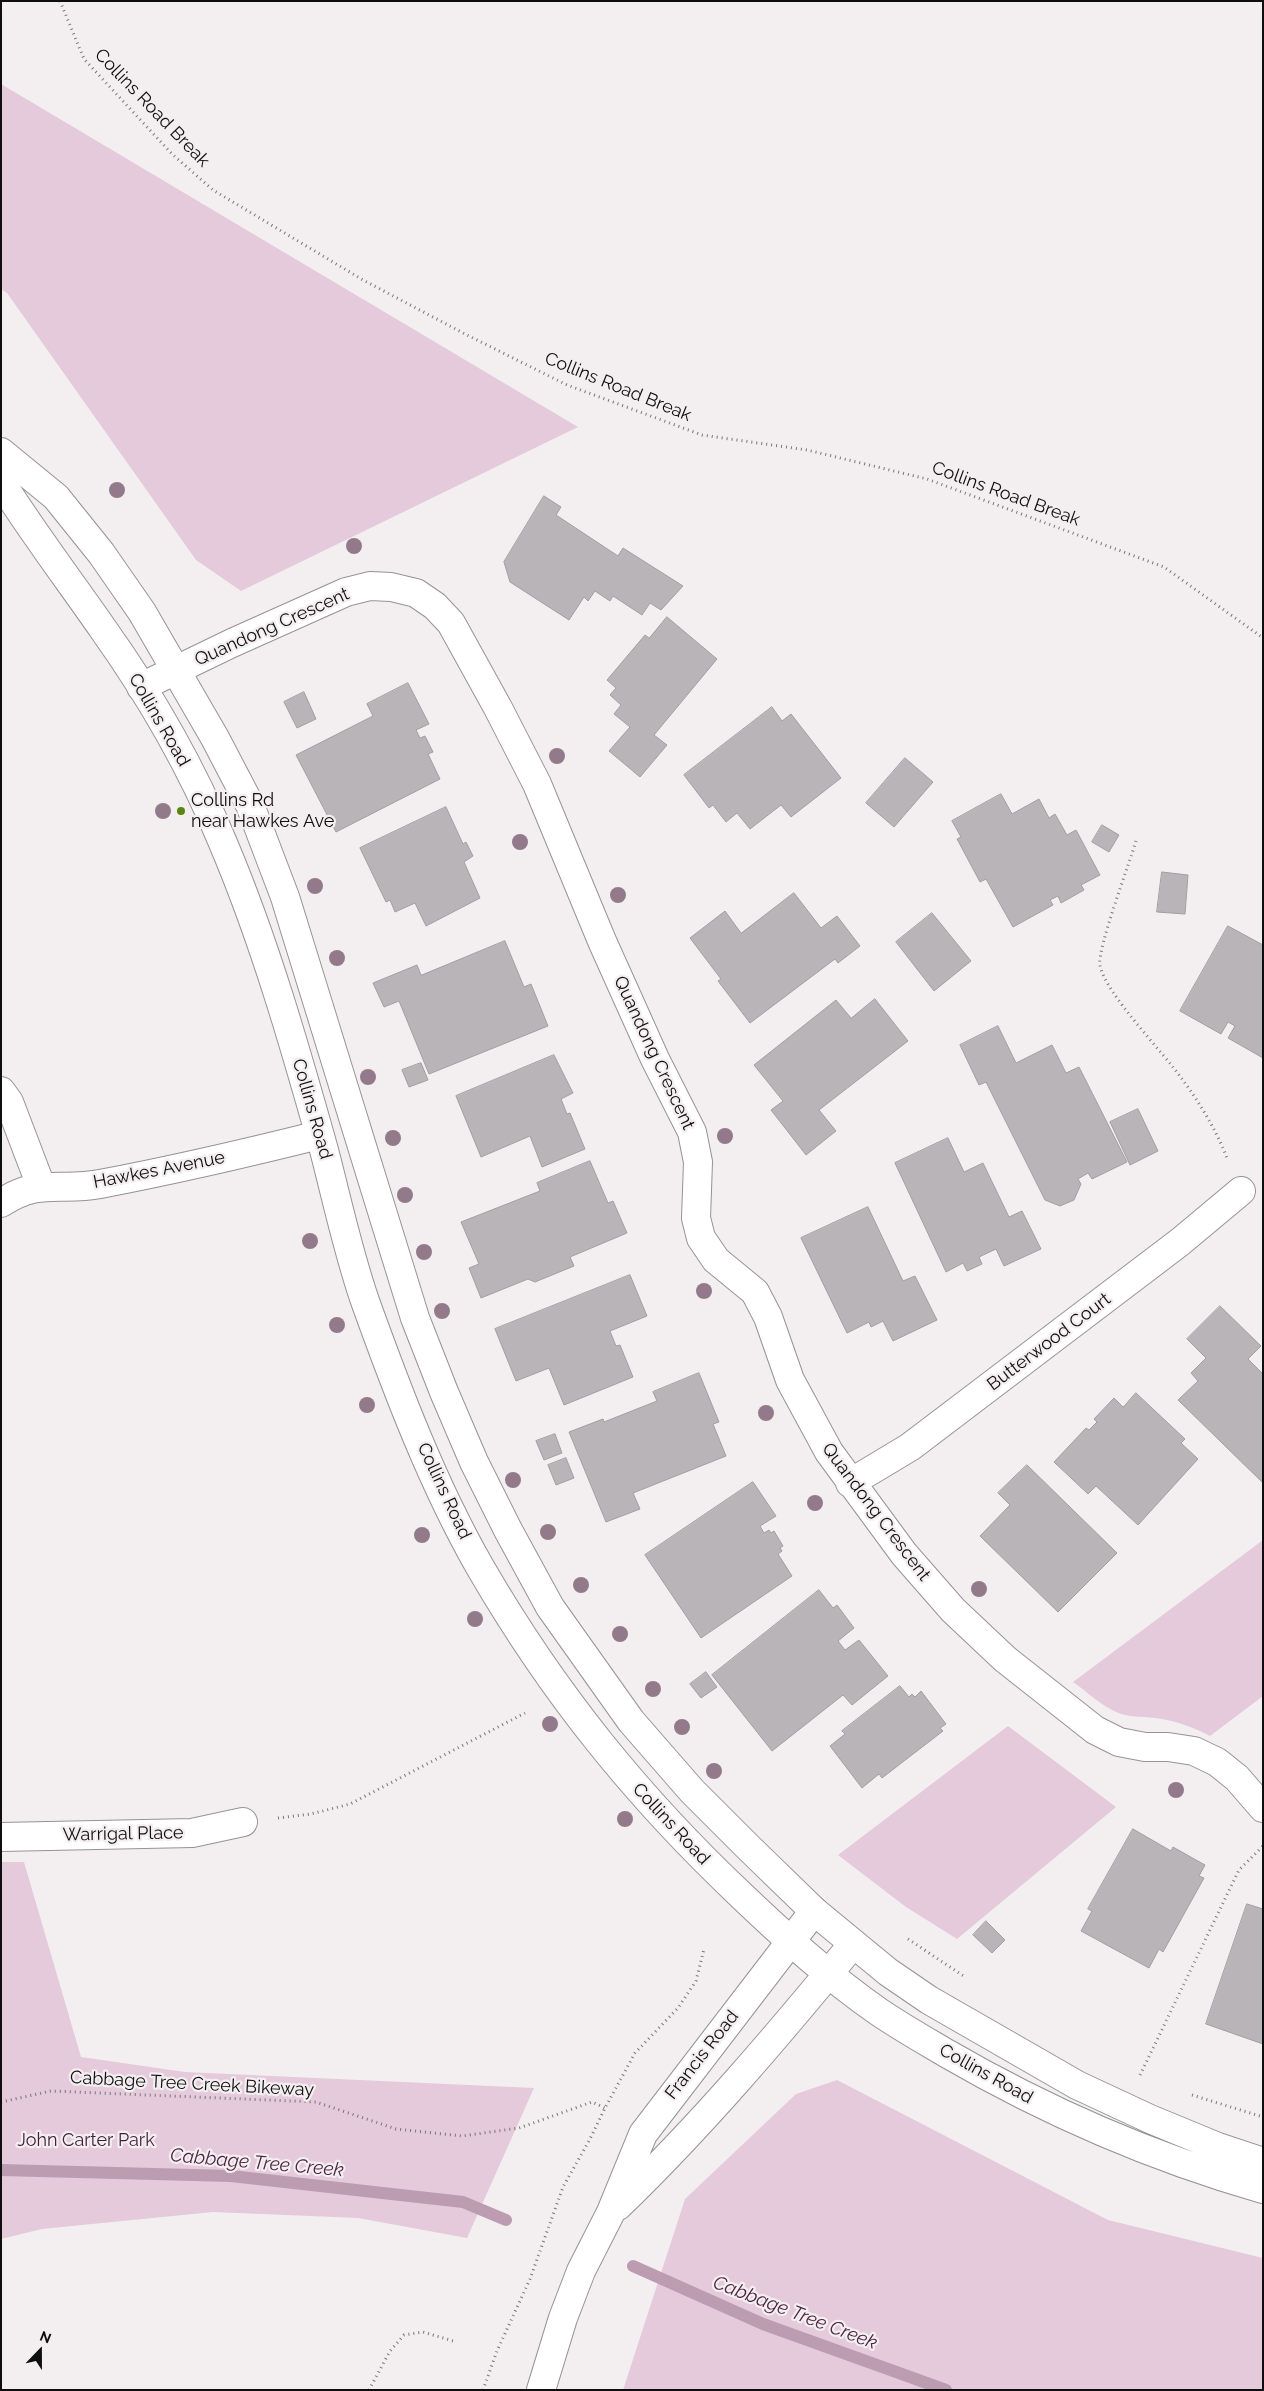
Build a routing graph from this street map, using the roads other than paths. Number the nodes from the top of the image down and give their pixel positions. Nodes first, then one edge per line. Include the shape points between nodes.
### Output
1 (1, 452) edge
2 (1, 482) edge
3 (176, 670) junction
4 (141, 687) junction
5 (1, 1091) edge
6 (319, 1135) junction
7 (41, 1186) junction
8 (1241, 1191) road end
9 (1, 1203) edge
10 (850, 1483) junction
11 (1263, 1808) edge
12 (243, 1822) road end
13 (1, 1837) edge
14 (814, 1911) junction
15 (790, 1942) junction
16 (852, 1944) junction
17 (828, 1974) junction
18 (1263, 2162) edge
19 (1263, 2189) edge
20 (611, 2212) junction
21 (541, 2390) edge

1 - 3 main road, Collins Road via 56,497 101,552
2 - 4 main road, Collins Road
3 - 4 main road, Quandong Crescent
3 - 10 main road, Quandong Crescent via 346,592 370,586 416,593 451,623 537,784 635,1014 692,1132 698,1162 696,1218 701,1238 716,1260 755,1292 768,1317 790,1380 829,1452
3 - 14 main road, Collins Road via 250,805 285,897 415,1318 474,1462 508,1530 550,1607 631,1721 692,1791
4 - 6 main road, Collins Road via 184,760 223,840 275,986
5 - 7 main road via 9,1102
6 - 7 main road, Hawkes Avenue via 97,1185
6 - 15 main road, Collins Road via 364,1297 440,1489 478,1562 536,1657 620,1769 690,1847
7 - 9 main road, Hawkes Avenue via 20,1192
8 - 10 main road, Butterwood Court via 1172,1248 910,1448
10 - 11 main road, Quandong Crescent via 904,1554 953,1610 1058,1703 1118,1742 1194,1751 1217,1762
12 - 13 main road, Warrigal Place via 192,1833
14 - 15 main road, Francis Road
14 - 16 main road, Collins Road
15 - 17 main road, Collins Road
15 - 20 main road, Francis Road via 643,2134
16 - 17 main road, Francis Road
16 - 18 main road, Collins Road via 929,2000 1077,2085 1150,2120
17 - 19 main road, Collins Road via 900,2026 992,2080 1129,2144
17 - 20 main road, Francis Road via 671,2155
20 - 21 main road, Francis Road via 581,2271

